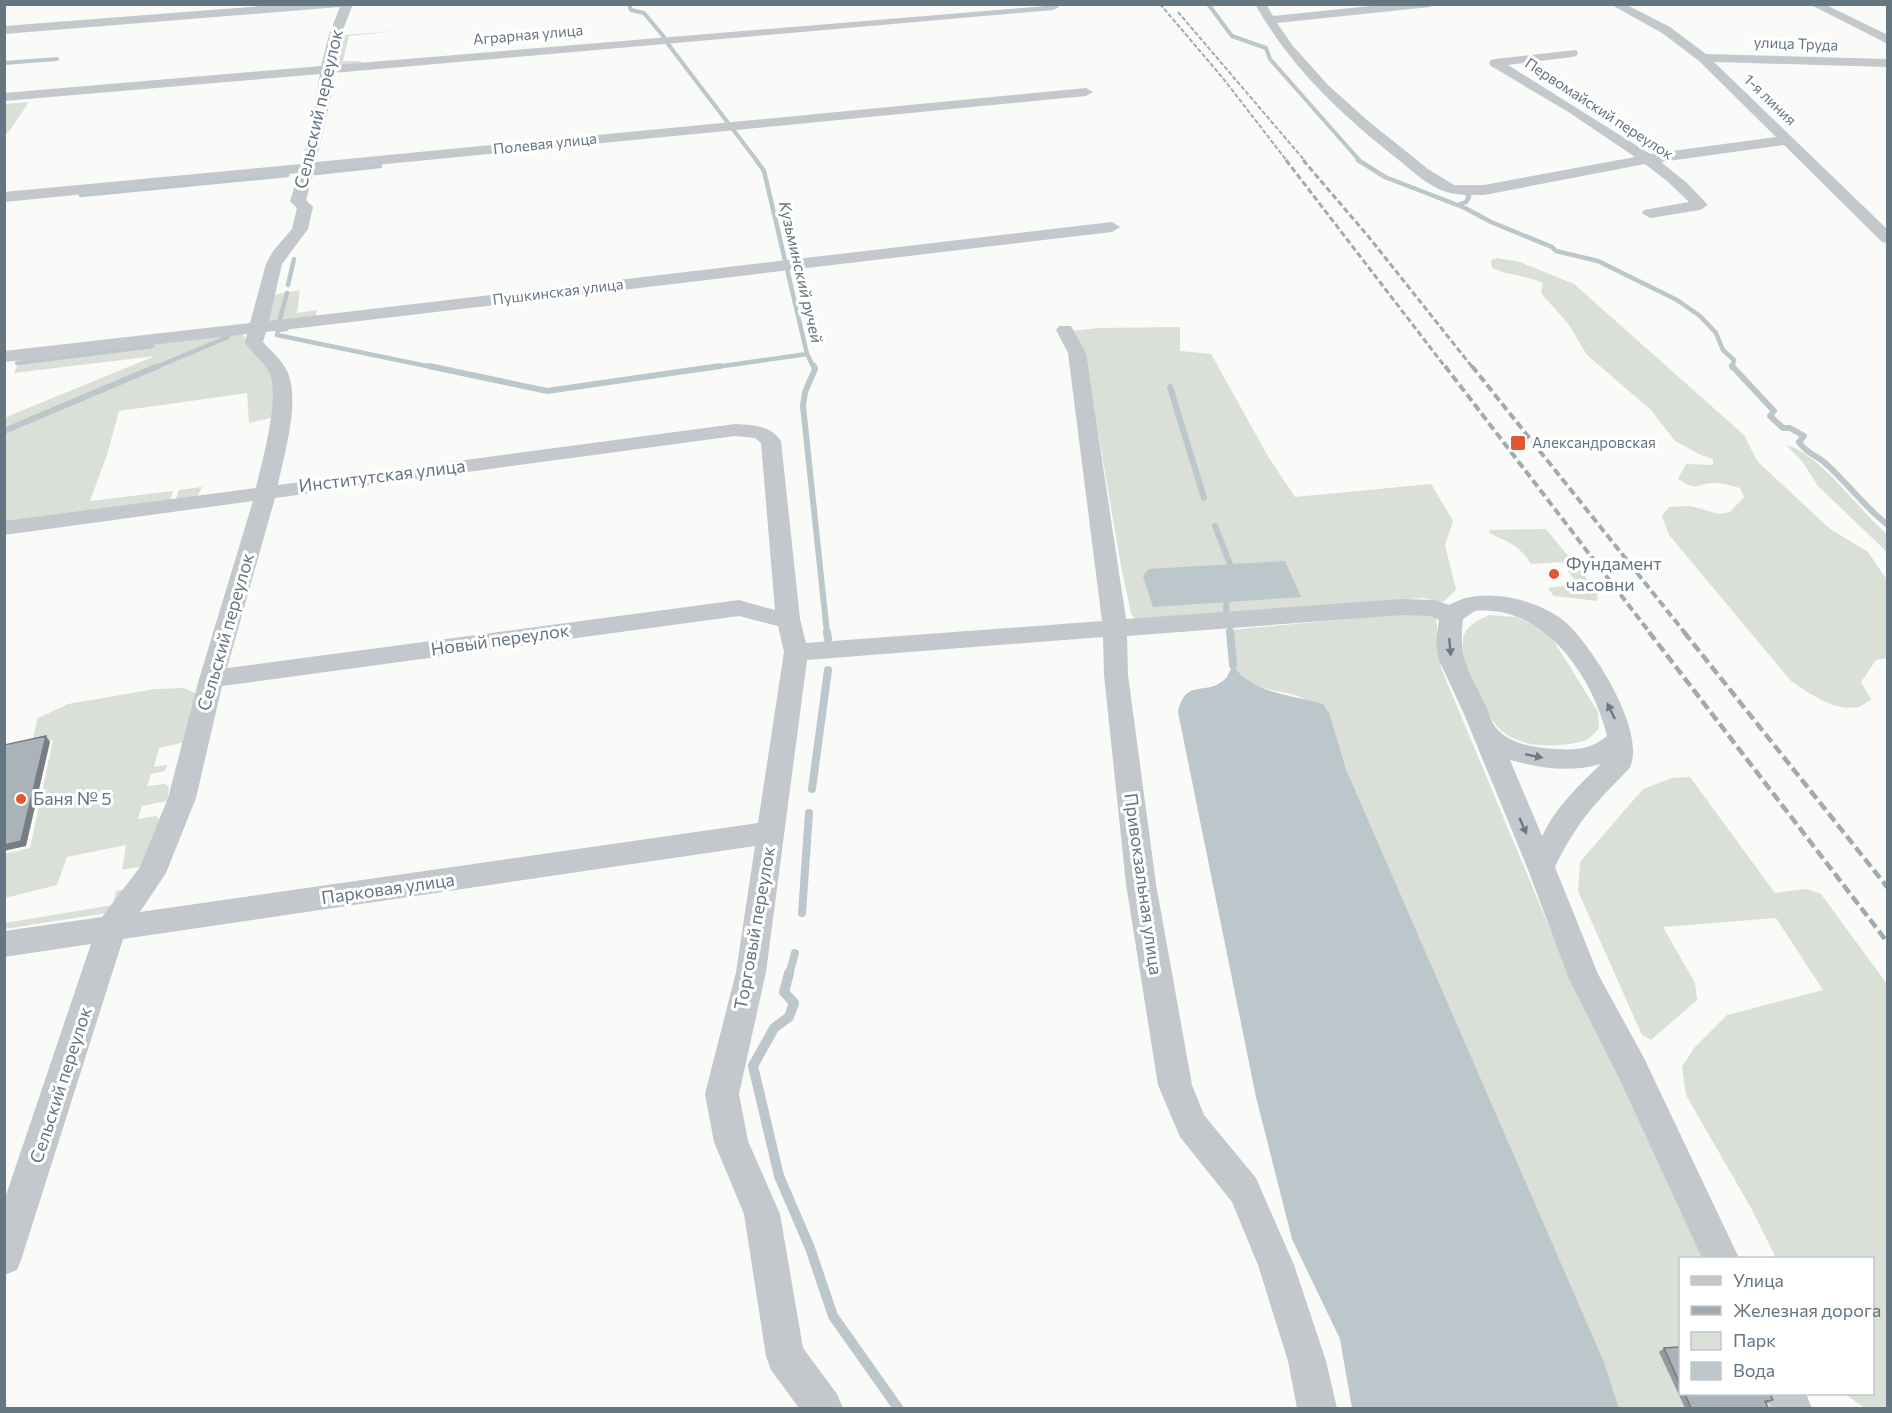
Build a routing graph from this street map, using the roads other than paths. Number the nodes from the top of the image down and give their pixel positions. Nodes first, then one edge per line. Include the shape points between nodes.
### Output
1 (337, 4) edge
2 (347, 4) edge
3 (1260, 4) edge
4 (1430, 4) edge
5 (1614, 4) edge
6 (1814, 4) edge
7 (1053, 7) dead end
8 (1268, 20) junction
9 (4, 30) edge
10 (1887, 40) edge
11 (1572, 53) dead end
12 (1703, 58) junction
13 (1887, 63) edge
14 (327, 69) junction
15 (1086, 92) dead end
16 (4, 97) edge
17 (1787, 140) junction
18 (1648, 159) junction
19 (307, 168) junction
20 (4, 197) edge
21 (1650, 213) dead end
22 (1112, 226) dead end
23 (1887, 239) edge
24 (257, 328) junction
25 (1065, 330) dead end
26 (4, 357) edge
27 (760, 432) joint
28 (266, 492) junction
29 (4, 528) edge
30 (1451, 616) junction
31 (788, 619) junction
32 (1116, 630) junction
33 (796, 652) junction
34 (211, 679) junction
35 (1483, 731) junction
36 (1621, 739) junction
37 (772, 832) junction
38 (1541, 867) junction
39 (112, 927) junction
40 (4, 944) edge
41 (4, 1257) edge
42 (1721, 1257) edge
43 (823, 1408) edge
44 (1317, 1408) edge

1 - 9 street
2 - 14 street, Сельский переулок
3 - 8 street
4 - 8 street
5 - 12 street, 1-я линия via 1666,30
6 - 10 street
7 - 14 street, Аграрная улица
8 - 18 street via 1327,93 1372,133 1443,186 1484,190
11 - 18 street, Первомайский переулок via 1496,63
12 - 13 street, улица Труда
12 - 17 street, 1-я линия
14 - 16 street, Аграрная улица
14 - 19 street, Сельский переулок via 322,110
15 - 19 street, Полевая улица
17 - 18 street
17 - 23 street, 1-я линия
18 - 21 street, Первомайский переулок via 1681,182 1700,205
19 - 20 street, Полевая улица
19 - 24 street, Сельский переулок via 297,201 305,207 300,229 274,264
22 - 24 street, Пушкинская улица
24 - 26 street, Пушкинская улица
24 - 28 street, Сельский переулок via 254,343 278,371 282,386 281,420
25 - 32 street, Привокзальная улица via 1077,353
27 - 28 street, Институтская улица via 735,430
27 - 31 street, Торговый переулок via 771,441
28 - 29 street, Институтская улица
28 - 34 street, Сельский переулок
30 - 32 street via 1436,608 1412,607
30 -> 35 street via 1451,660
36 -> 30 street via 1614,716 1591,675 1559,630 1541,617 1489,603 1470,604
31 - 33 street, Торговый переулок
31 - 34 street, Новый переулок via 739,608
32 - 33 street
32 - 44 street, Привокзальная улица via 1116,675 1141,884 1174,1085 1192,1126 1244,1190 1276,1265 1307,1361
33 - 37 street, Торговый переулок
34 - 39 street, Сельский переулок via 182,798 152,873
35 -> 36 street via 1509,750 1539,758 1579,760 1603,754
35 -> 38 street
36 - 38 street via 1620,762 1580,801 1560,828
37 - 39 street, Парковая улица
37 - 43 street, Торговый переулок via 751,972 722,1094 731,1142 762,1214 785,1356
38 - 42 street via 1584,979
39 - 40 street, Парковая улица
39 - 41 street, Сельский переулок

